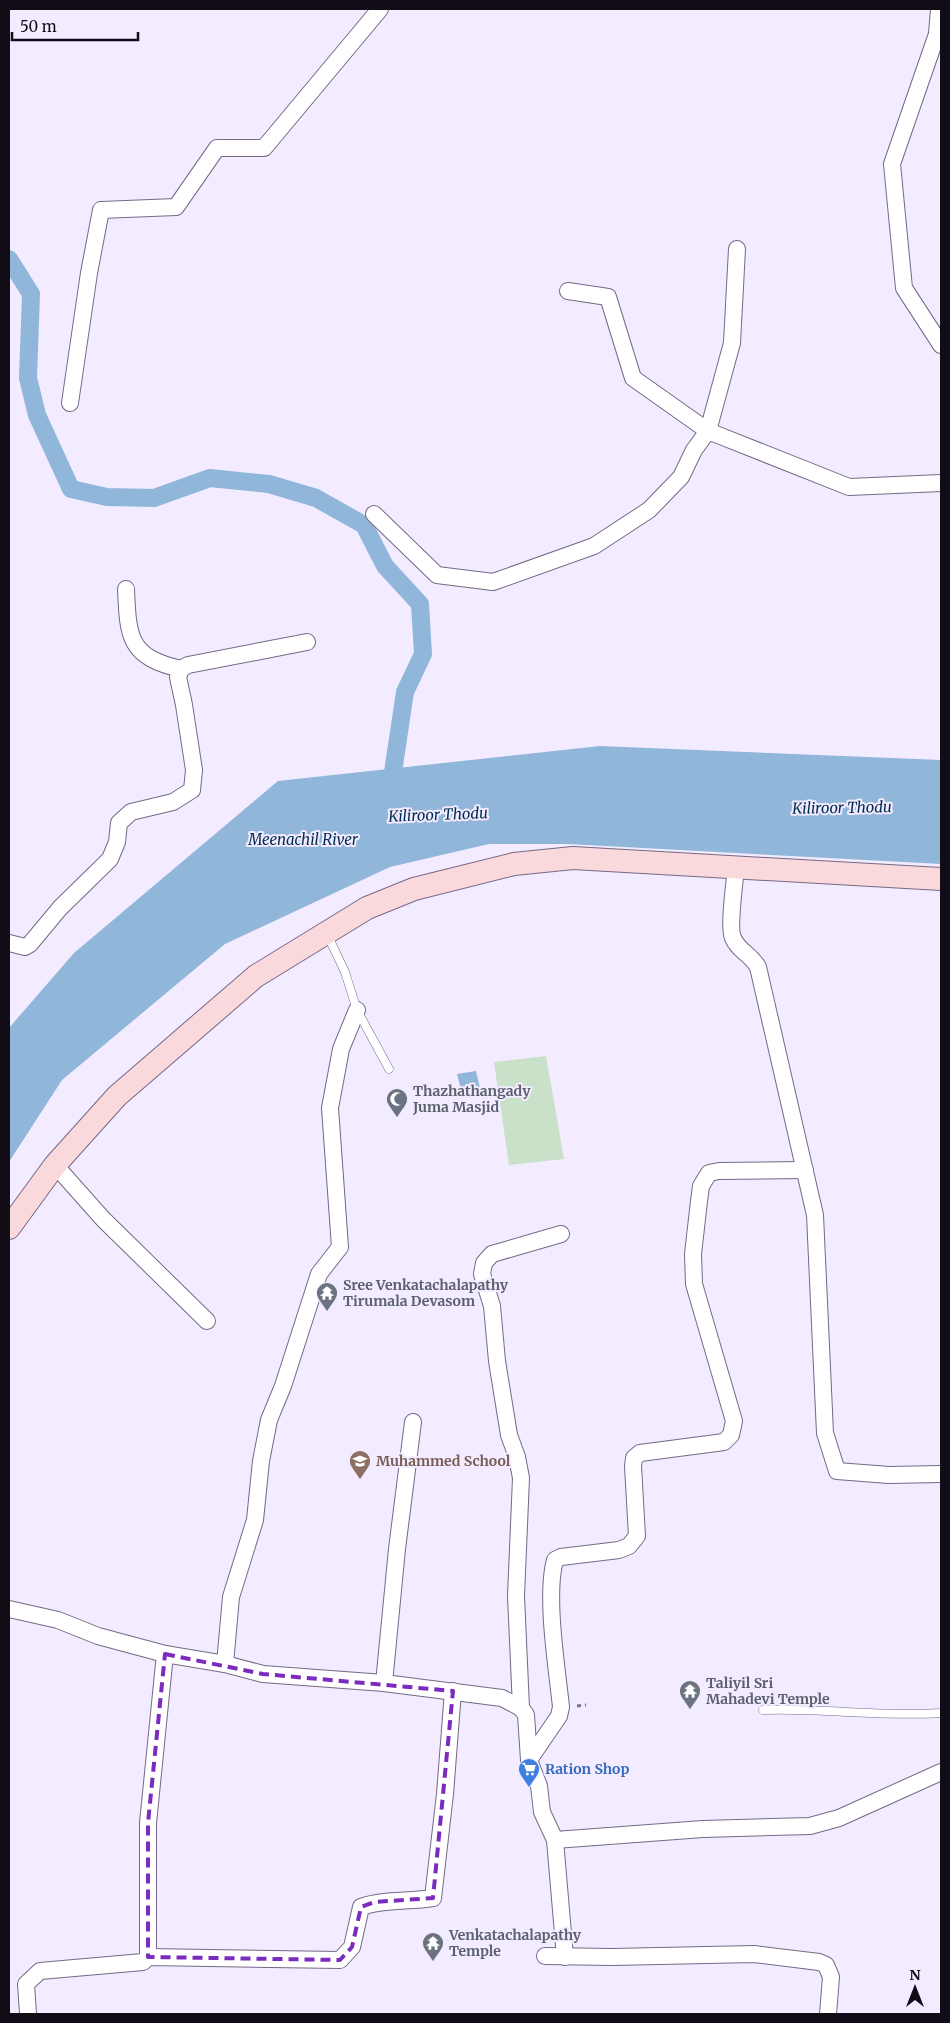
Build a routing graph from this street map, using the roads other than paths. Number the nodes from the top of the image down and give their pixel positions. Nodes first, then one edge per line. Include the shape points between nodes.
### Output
1 (380, 9) edge
2 (939, 9) edge
3 (737, 249) dead end
4 (568, 291) dead end
5 (941, 345) edge
6 (70, 403) dead end
7 (708, 431) junction
8 (941, 484) edge
9 (374, 514) dead end
10 (126, 589) dead end
11 (307, 642) dead end
12 (182, 669) junction
13 (736, 867) junction
14 (941, 879) edge
15 (327, 934) junction
16 (9, 942) edge
17 (357, 1010) junction
18 (389, 1069) dead end
19 (55, 1165) junction
20 (805, 1170) junction
21 (9, 1228) edge
22 (561, 1234) dead end
23 (207, 1321) dead end
24 (413, 1422) dead end
25 (941, 1474) edge
26 (9, 1609) edge
27 (165, 1654) junction
28 (225, 1664) junction
29 (384, 1684) junction
30 (453, 1691) junction
31 (522, 1708) junction
32 (763, 1710) dead end
33 (941, 1713) edge
34 (530, 1760) junction
35 (941, 1772) edge
36 (555, 1840) junction
37 (545, 1956) dead end
38 (565, 1956) junction
39 (148, 1957) junction
40 (28, 2014) edge
41 (828, 2014) edge

1 - 6 street via 264,148 217,148 176,207 101,210
2 - 5 street via 937,34 892,164 904,288
3 - 7 street via 732,342
4 - 7 street via 608,298 633,378
7 - 8 street via 848,487
7 - 9 street via 681,477 649,510 594,546 493,582 437,575
10 - 12 street via 127,625 137,647 157,663
11 - 12 street via 188,665
12 - 16 street via 178,677 194,770 192,790 173,802 132,812 119,823 117,842 110,859 60,908 30,944 25,947
13 - 14 main road
13 - 15 main road via 573,858 514,864 414,889 368,908
13 - 20 street via 732,937 758,967
15 - 17 lane
15 - 19 main road via 256,976 117,1096
17 - 18 lane
17 - 28 street via 341,1049 330,1108 340,1247 319,1274 269,1420 255,1520 231,1597
19 - 21 main road
19 - 23 street via 103,1219
20 - 25 street via 815,1215 825,1433 838,1471 889,1476
20 - 34 street via 719,1171 709,1174 701,1186 692,1269 734,1421 731,1435 724,1442 640,1453 634,1458 633,1466 637,1536 629,1546 620,1550 555,1560 552,1570 553,1620 562,1707
22 - 31 street via 492,1254 484,1263 482,1274 492,1306 509,1435 521,1478 516,1596
24 - 29 street
26 - 27 street via 58,1620 98,1636
27 - 28 street
27 - 39 street via 148,1823
28 - 29 street via 263,1674
29 - 30 street
30 - 31 street via 502,1698
30 - 39 street via 433,1898 412,1902 374,1902 360,1907 352,1947 340,1960
31 - 34 street via 528,1722
32 - 33 lane via 906,1715
34 - 36 street via 539,1786 542,1812
35 - 36 street via 839,1818 810,1826 703,1829
36 - 38 street
37 - 38 street
38 - 41 street via 754,1954 819,1962 826,1966 831,1977
39 - 40 street via 143,1962 40,1971 26,1984

